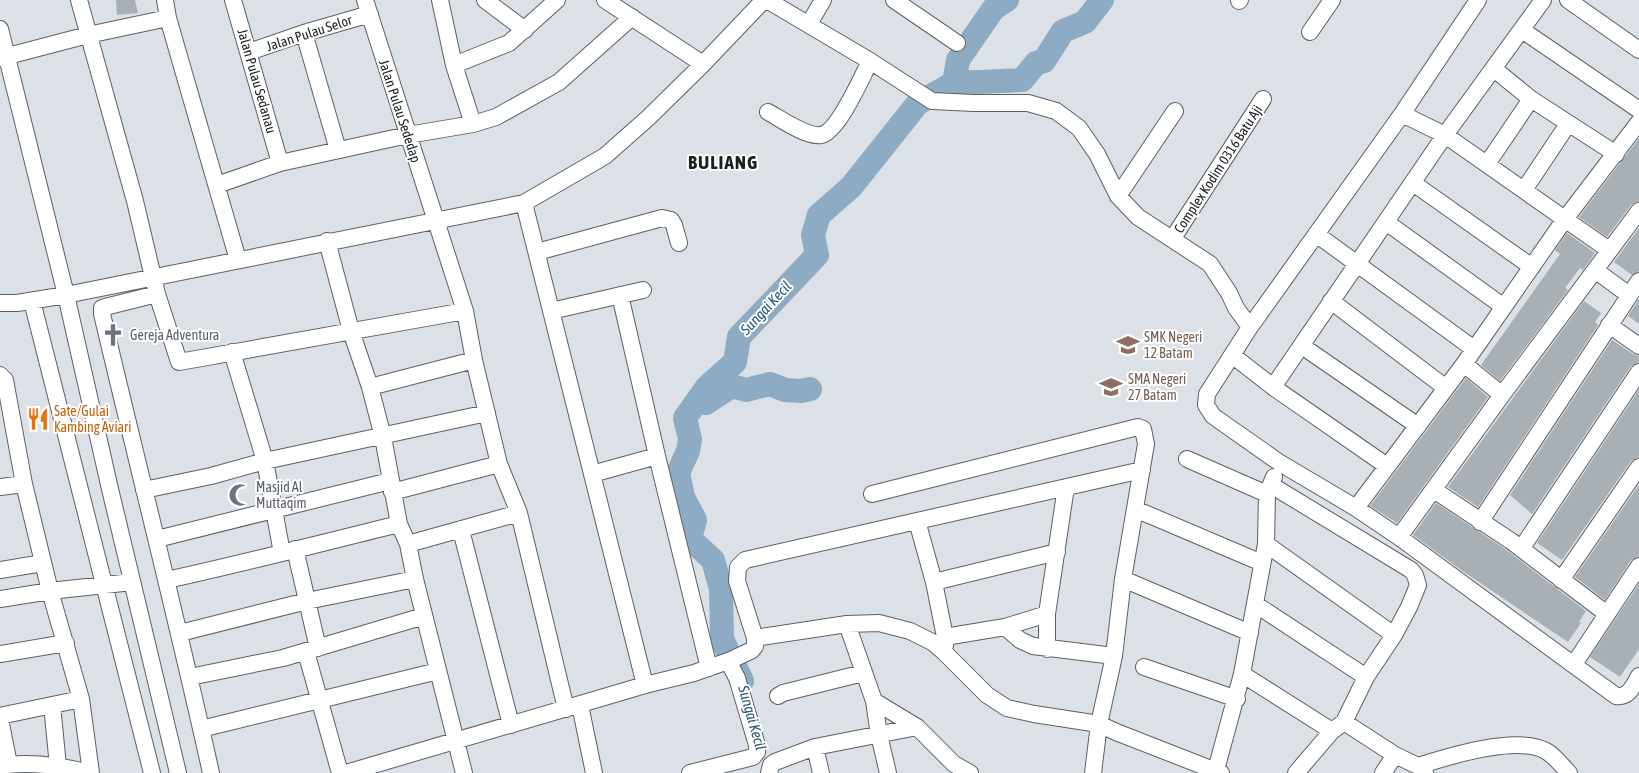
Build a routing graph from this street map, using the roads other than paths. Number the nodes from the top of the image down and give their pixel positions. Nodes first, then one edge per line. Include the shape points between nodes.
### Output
1 (80, 0) edge
2 (165, 0) edge
3 (233, 0) edge
4 (440, 0) edge
5 (485, 0) edge
6 (557, 0) edge
7 (605, 0) edge
8 (764, 0) edge
9 (823, 0) edge
10 (894, 0) edge
11 (1332, 0) edge
12 (1478, 0) edge
13 (1543, 0) edge
14 (1568, 0) edge
15 (778, 3) edge
16 (367, 7) edge
17 (632, 17) junction
18 (168, 18) junction
19 (809, 24) junction
20 (0, 29) edge
21 (525, 30) junction
22 (1522, 30) junction
23 (1310, 32) dead end
24 (304, 33) junction
25 (88, 35) junction
26 (957, 43) dead end
27 (1639, 50) edge
28 (249, 52) junction
29 (3, 57) edge
30 (870, 61) junction
31 (703, 64) junction
32 (454, 65) junction
33 (1494, 69) junction
34 (1262, 99) dead end
35 (1531, 99) junction
36 (1639, 110) edge
37 (1175, 111) dead end
38 (768, 112) dead end
39 (1402, 114) junction
40 (1639, 122) edge
41 (473, 124) junction
42 (1568, 124) junction
43 (408, 135) junction
44 (1445, 135) junction
45 (338, 150) junction
46 (1616, 154) junction
47 (280, 163) junction
48 (1486, 164) junction
49 (1413, 183) junction
50 (217, 185) junction
51 (1524, 190) junction
52 (1118, 196) junction
53 (524, 203) junction
54 (1639, 211) edge
55 (1564, 219) junction
56 (436, 221) junction
57 (1386, 222) junction
58 (1316, 234) junction
59 (1173, 238) junction
60 (327, 242) junction
61 (679, 243) dead end
62 (1609, 250) junction
63 (536, 252) junction
64 (238, 260) junction
65 (1357, 263) junction
66 (1532, 267) junction
67 (1594, 270) junction
68 (153, 278) junction
69 (1639, 281) edge
70 (643, 290) dead end
71 (157, 294) junction
72 (620, 294) junction
73 (66, 295) junction
74 (1629, 295) junction
75 (1331, 301) junction
76 (24, 302) junction
77 (0, 303) edge
78 (1504, 307) junction
79 (465, 311) junction
80 (551, 311) junction
81 (0, 315) edge
82 (1609, 325) junction
83 (1250, 327) junction
84 (351, 331) junction
85 (1302, 346) junction
86 (1639, 346) edge
87 (1474, 349) junction
88 (232, 352) junction
89 (1232, 355) junction
90 (474, 360) junction
91 (1464, 364) junction
92 (1639, 372) edge
93 (0, 376) edge
94 (370, 387) junction
95 (1273, 387) junction
96 (1446, 388) junction
97 (1502, 395) junction
98 (487, 413) junction
99 (1418, 426) junction
100 (6, 428) edge
101 (383, 437) junction
102 (656, 456) junction
103 (1187, 458) dead end
104 (265, 461) junction
105 (499, 464) junction
106 (1388, 466) junction
107 (1639, 467) edge
108 (1142, 470) junction
109 (592, 474) junction
110 (1274, 478) junction
111 (24, 484) junction
112 (0, 486) edge
113 (391, 486) junction
114 (1066, 487) junction
115 (144, 490) junction
116 (1434, 490) junction
117 (872, 494) dead end
118 (1356, 508) junction
119 (1135, 509) junction
120 (274, 510) junction
121 (519, 514) junction
122 (918, 521) junction
123 (1480, 522) junction
124 (399, 524) junction
125 (461, 530) junction
126 (1399, 537) junction
127 (157, 539) junction
128 (408, 544) junction
129 (1266, 544) junction
130 (1521, 549) junction
131 (289, 551) junction
132 (1057, 552) junction
133 (1262, 562) junction
134 (43, 563) junction
135 (1639, 566) edge
136 (0, 570) edge
137 (1123, 578) junction
138 (415, 579) junction
139 (168, 580) junction
140 (1562, 580) junction
141 (132, 582) junction
142 (934, 582) junction
143 (104, 586) junction
144 (50, 591) junction
145 (0, 599) edge
146 (307, 602) junction
147 (1255, 604) junction
148 (1047, 614) junction
149 (1607, 614) junction
150 (424, 616) junction
151 (847, 624) junction
152 (1005, 627) junction
153 (180, 633) junction
154 (1250, 633) junction
155 (1394, 635) junction
156 (66, 644) junction
157 (754, 644) junction
158 (945, 645) junction
159 (1047, 649) junction
160 (312, 650) junction
161 (0, 654) edge
162 (1114, 656) junction
163 (729, 661) junction
164 (1574, 664) junction
165 (1144, 667) dead end
166 (709, 668) junction
167 (438, 671) junction
168 (864, 673) junction
169 (1242, 674) junction
170 (1639, 676) edge
171 (190, 677) junction
172 (1366, 678) junction
173 (645, 684) junction
174 (778, 696) dead end
175 (81, 699) junction
176 (1237, 699) junction
177 (319, 700) junction
178 (874, 700) junction
179 (52, 705) junction
180 (573, 707) junction
181 (0, 718) edge
182 (511, 724) junction
183 (1099, 724) junction
184 (1338, 726) junction
185 (917, 727) junction
186 (202, 729) junction
187 (879, 735) junction
188 (454, 740) junction
189 (815, 747) junction
190 (1394, 754) junction
191 (4, 765) edge
192 (58, 766) junction
193 (954, 769) edge
194 (1422, 769) edge
195 (589, 772) edge
196 (1219, 772) edge
197 (90, 773) edge
198 (152, 773) edge
199 (178, 773) edge
200 (211, 773) edge
201 (340, 773) edge
202 (346, 773) edge
203 (464, 773) edge
204 (692, 773) edge
205 (769, 773) edge
206 (822, 773) edge
207 (888, 773) edge
208 (970, 773) edge
209 (1093, 773) edge
210 (1296, 773) edge
211 (1383, 773) edge
212 (1568, 773) edge

1 - 25 street
2 - 18 street
3 - 28 street, Jalan Pulau Sedanau
4 - 32 street
5 - 21 street
6 - 21 street
7 - 17 street
8 - 31 street
9 - 19 street
10 - 26 street
11 - 23 street
12 - 39 street
13 - 22 street
14 - 27 street
15 - 19 street
16 - 24 street, Jalan Pulau Selor
16 - 43 street, Jalan Pulau Sededap
17 - 31 street
17 - 41 street via 559,82 496,117
18 - 25 street
18 - 50 street
19 - 30 street
20 - 29 street
21 - 32 street via 503,46
22 - 33 street
22 - 36 street
24 - 28 street, Jalan Pulau Selor
24 - 45 street
25 - 29 street
25 - 68 street via 135,201
28 - 47 street, Jalan Pulau Sedanau
29 - 73 street
30 - 38 street via 828,132 820,135 808,133
30 - 52 street via 932,101 1028,103 1056,111 1079,128 1097,154
31 - 53 street via 605,156
32 - 41 street
33 - 35 street
33 - 44 street
34 - 59 street, Complex Kodim 0316 Batu Aji
35 - 42 street
35 - 48 street
37 - 52 street
39 - 44 street
39 - 58 street
40 - 46 street
41 - 43 street
42 - 46 street
42 - 51 street
43 - 45 street
43 - 56 street, Jalan Pulau Sededap
44 - 48 street
44 - 49 street
45 - 47 street
46 - 55 street
47 - 50 street
48 - 51 street
49 - 57 street
49 - 66 street
50 - 64 street
51 - 55 street
52 - 59 street via 1138,217
53 - 56 street
53 - 63 street
54 - 62 street
55 - 62 street
55 - 66 street
56 - 60 street
56 - 79 street, Jalan Pulau Sededap
57 - 65 street
57 - 78 street
58 - 65 street
58 - 83 street
59 - 83 street via 1210,264
60 - 64 street
60 - 84 street
61 - 63 street via 671,220 662,218
62 - 67 street
63 - 80 street
64 - 68 street
65 - 75 street
65 - 87 street
66 - 78 street
67 - 74 street
67 - 97 street
68 - 71 street
68 - 73 street
69 - 74 street
70 - 72 street
71 - 88 street via 179,362
71 - 115 street via 105,307 101,311
72 - 80 street
72 - 102 street
73 - 76 street
73 - 141 street
74 - 82 street
75 - 85 street
75 - 96 street
76 - 77 street
76 - 81 street
76 - 143 street
78 - 87 street
79 - 84 street
79 - 90 street, Jalan Pulau Sededap
80 - 109 street
82 - 86 street
82 - 123 street
83 - 89 street
84 - 88 street
84 - 94 street
85 - 95 street
85 - 99 street
87 - 91 street
88 - 104 street
89 - 95 street
89 - 110 street via 1207,394 1206,405
90 - 94 street
90 - 98 street, Jalan Pulau Sededap
91 - 96 street
91 - 97 street
92 - 130 street
93 - 100 street via 5,380
94 - 101 street
95 - 106 street
96 - 99 street
97 - 116 street
98 - 101 street
98 - 105 street, Jalan Pulau Sededap
99 - 106 street
100 - 111 street
101 - 104 street
101 - 113 street
102 - 109 street
102 - 166 street
103 - 110 street
104 - 115 street
104 - 120 street
105 - 113 street
105 - 121 street, Jalan Pulau Sededap
106 - 118 street
107 - 140 street
108 - 114 street
108 - 117 street via 1146,444 1143,429 1138,427
108 - 119 street
109 - 173 street
110 - 118 street
110 - 129 street
110 - 155 street via 1411,570 1417,580 1417,588
111 - 112 street
111 - 134 street
113 - 120 street
113 - 124 street
114 - 122 street
114 - 132 street
115 - 127 street
116 - 123 street
116 - 126 street
118 - 126 street
119 - 133 street
119 - 137 street
120 - 127 street
120 - 131 street
121 - 125 street
121 - 180 street, Jalan Pulau Sededap
122 - 142 street
122 - 157 street via 741,562 738,581
123 - 130 street
124 - 128 street
124 - 131 street
125 - 128 street
125 - 182 street
126 - 164 street
127 - 139 street
128 - 138 street
129 - 133 street
129 - 155 street
130 - 140 street
131 - 139 street
131 - 146 street
132 - 142 street
132 - 148 street
133 - 147 street
134 - 136 street
134 - 144 street
135 - 149 street
137 - 154 street
137 - 162 street
138 - 146 street
138 - 150 street
139 - 153 street
140 - 149 street
141 - 143 street
141 - 199 street
142 - 158 street
143 - 144 street
143 - 198 street
144 - 145 street
144 - 156 street
146 - 153 street
146 - 160 street
147 - 154 street
147 - 172 street
148 - 152 street
148 - 159 street
149 - 164 street
150 - 160 street
150 - 167 street
151 - 157 street
151 - 158 street via 879,623
151 - 168 street
152 - 158 street
152 - 159 street via 1020,640
153 - 171 street
154 - 169 street
155 - 172 street
156 - 161 street
156 - 175 street
157 - 163 street
158 - 183 street via 987,695 1007,708
159 - 162 street
160 - 171 street
160 - 177 street
162 - 183 street
163 - 166 street
163 - 204 street via 737,678 757,752 753,757
164 - 170 street via 1619,697 1628,694
165 - 176 street
166 - 173 street
167 - 177 street
167 - 188 street
168 - 174 street
168 - 178 street
169 - 176 street
169 - 184 street
171 - 186 street
172 - 184 street
173 - 180 street
175 - 179 street
175 - 197 street
176 - 196 street
177 - 186 street
177 - 201 street
178 - 185 street
178 - 187 street
179 - 181 street
179 - 192 street
180 - 182 street
180 - 195 street, Jalan Pulau Sededap
181 - 191 street
182 - 188 street
183 - 196 street
183 - 209 street
184 - 190 street
184 - 210 street
185 - 187 street
185 - 193 street
186 - 200 street
187 - 189 street
187 - 207 street
188 - 202 street
188 - 203 street
189 - 205 street via 775,762
189 - 206 street
190 - 194 street
190 - 211 street
191 - 192 street
192 - 197 street
193 - 208 street
194 - 212 street via 1451,756 1528,746 1547,751

